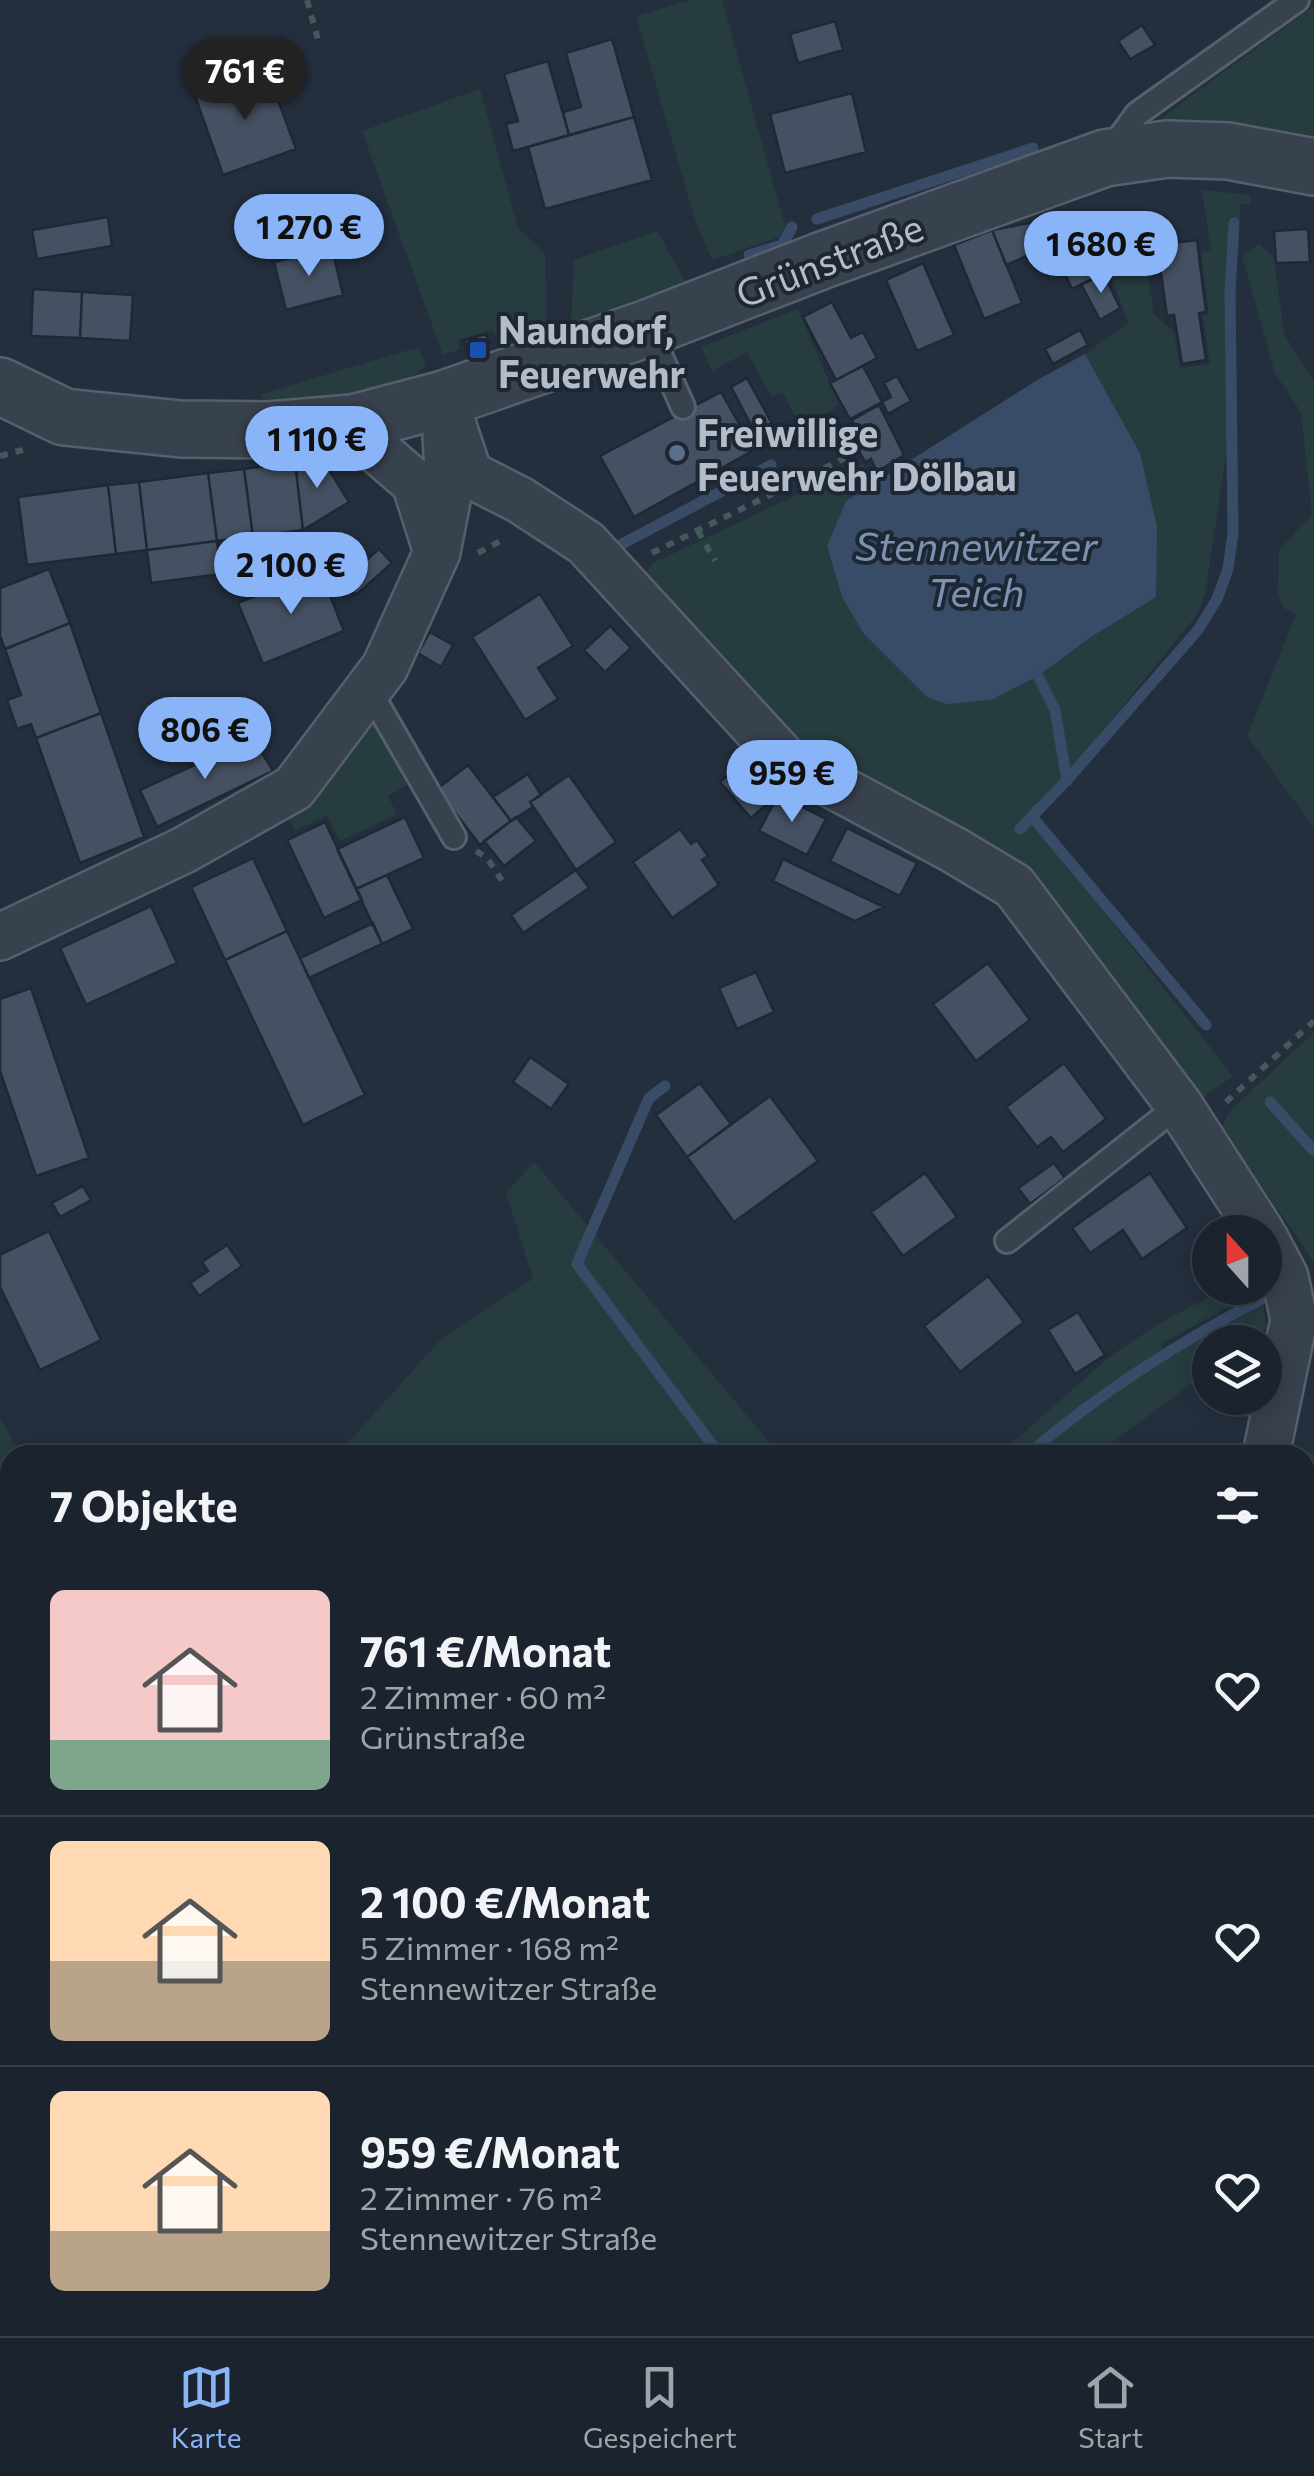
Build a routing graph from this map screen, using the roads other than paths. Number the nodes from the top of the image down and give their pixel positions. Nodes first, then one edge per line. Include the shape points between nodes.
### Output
1 (1297, 0) edge
2 (1104, 158) junction
3 (1314, 167) edge
4 (648, 328) junction
5 (444, 399) junction
6 (27, 407) edge
7 (683, 407) dead end
8 (353, 423) junction
9 (520, 500) junction
10 (436, 552) junction
11 (369, 690) junction
12 (454, 837) road end
13 (0, 937) edge
14 (1188, 1118) junction
15 (1250, 1215) edge
16 (1008, 1241) dead end
17 (1282, 1283) edge
18 (1268, 1445) edge

1 - 2 lane via 1137,114
2 - 3 street, Grünstraße via 1167,149 1228,151
2 - 4 street, Grünstraße
4 - 5 street, Grünstraße
4 - 7 lane
5 - 8 street, Grünstraße
5 - 9 street via 470,474
5 - 10 street via 448,490
6 - 8 street, Grünstraße via 181,430
8 - 10 street via 416,483
9 - 10 street via 471,511
9 - 14 street via 586,544 784,759 1014,886
10 - 11 street
11 - 12 lane
11 - 13 street via 294,788 184,850
14 - 15 street
14 - 16 lane
17 - 18 street via 1293,1313

